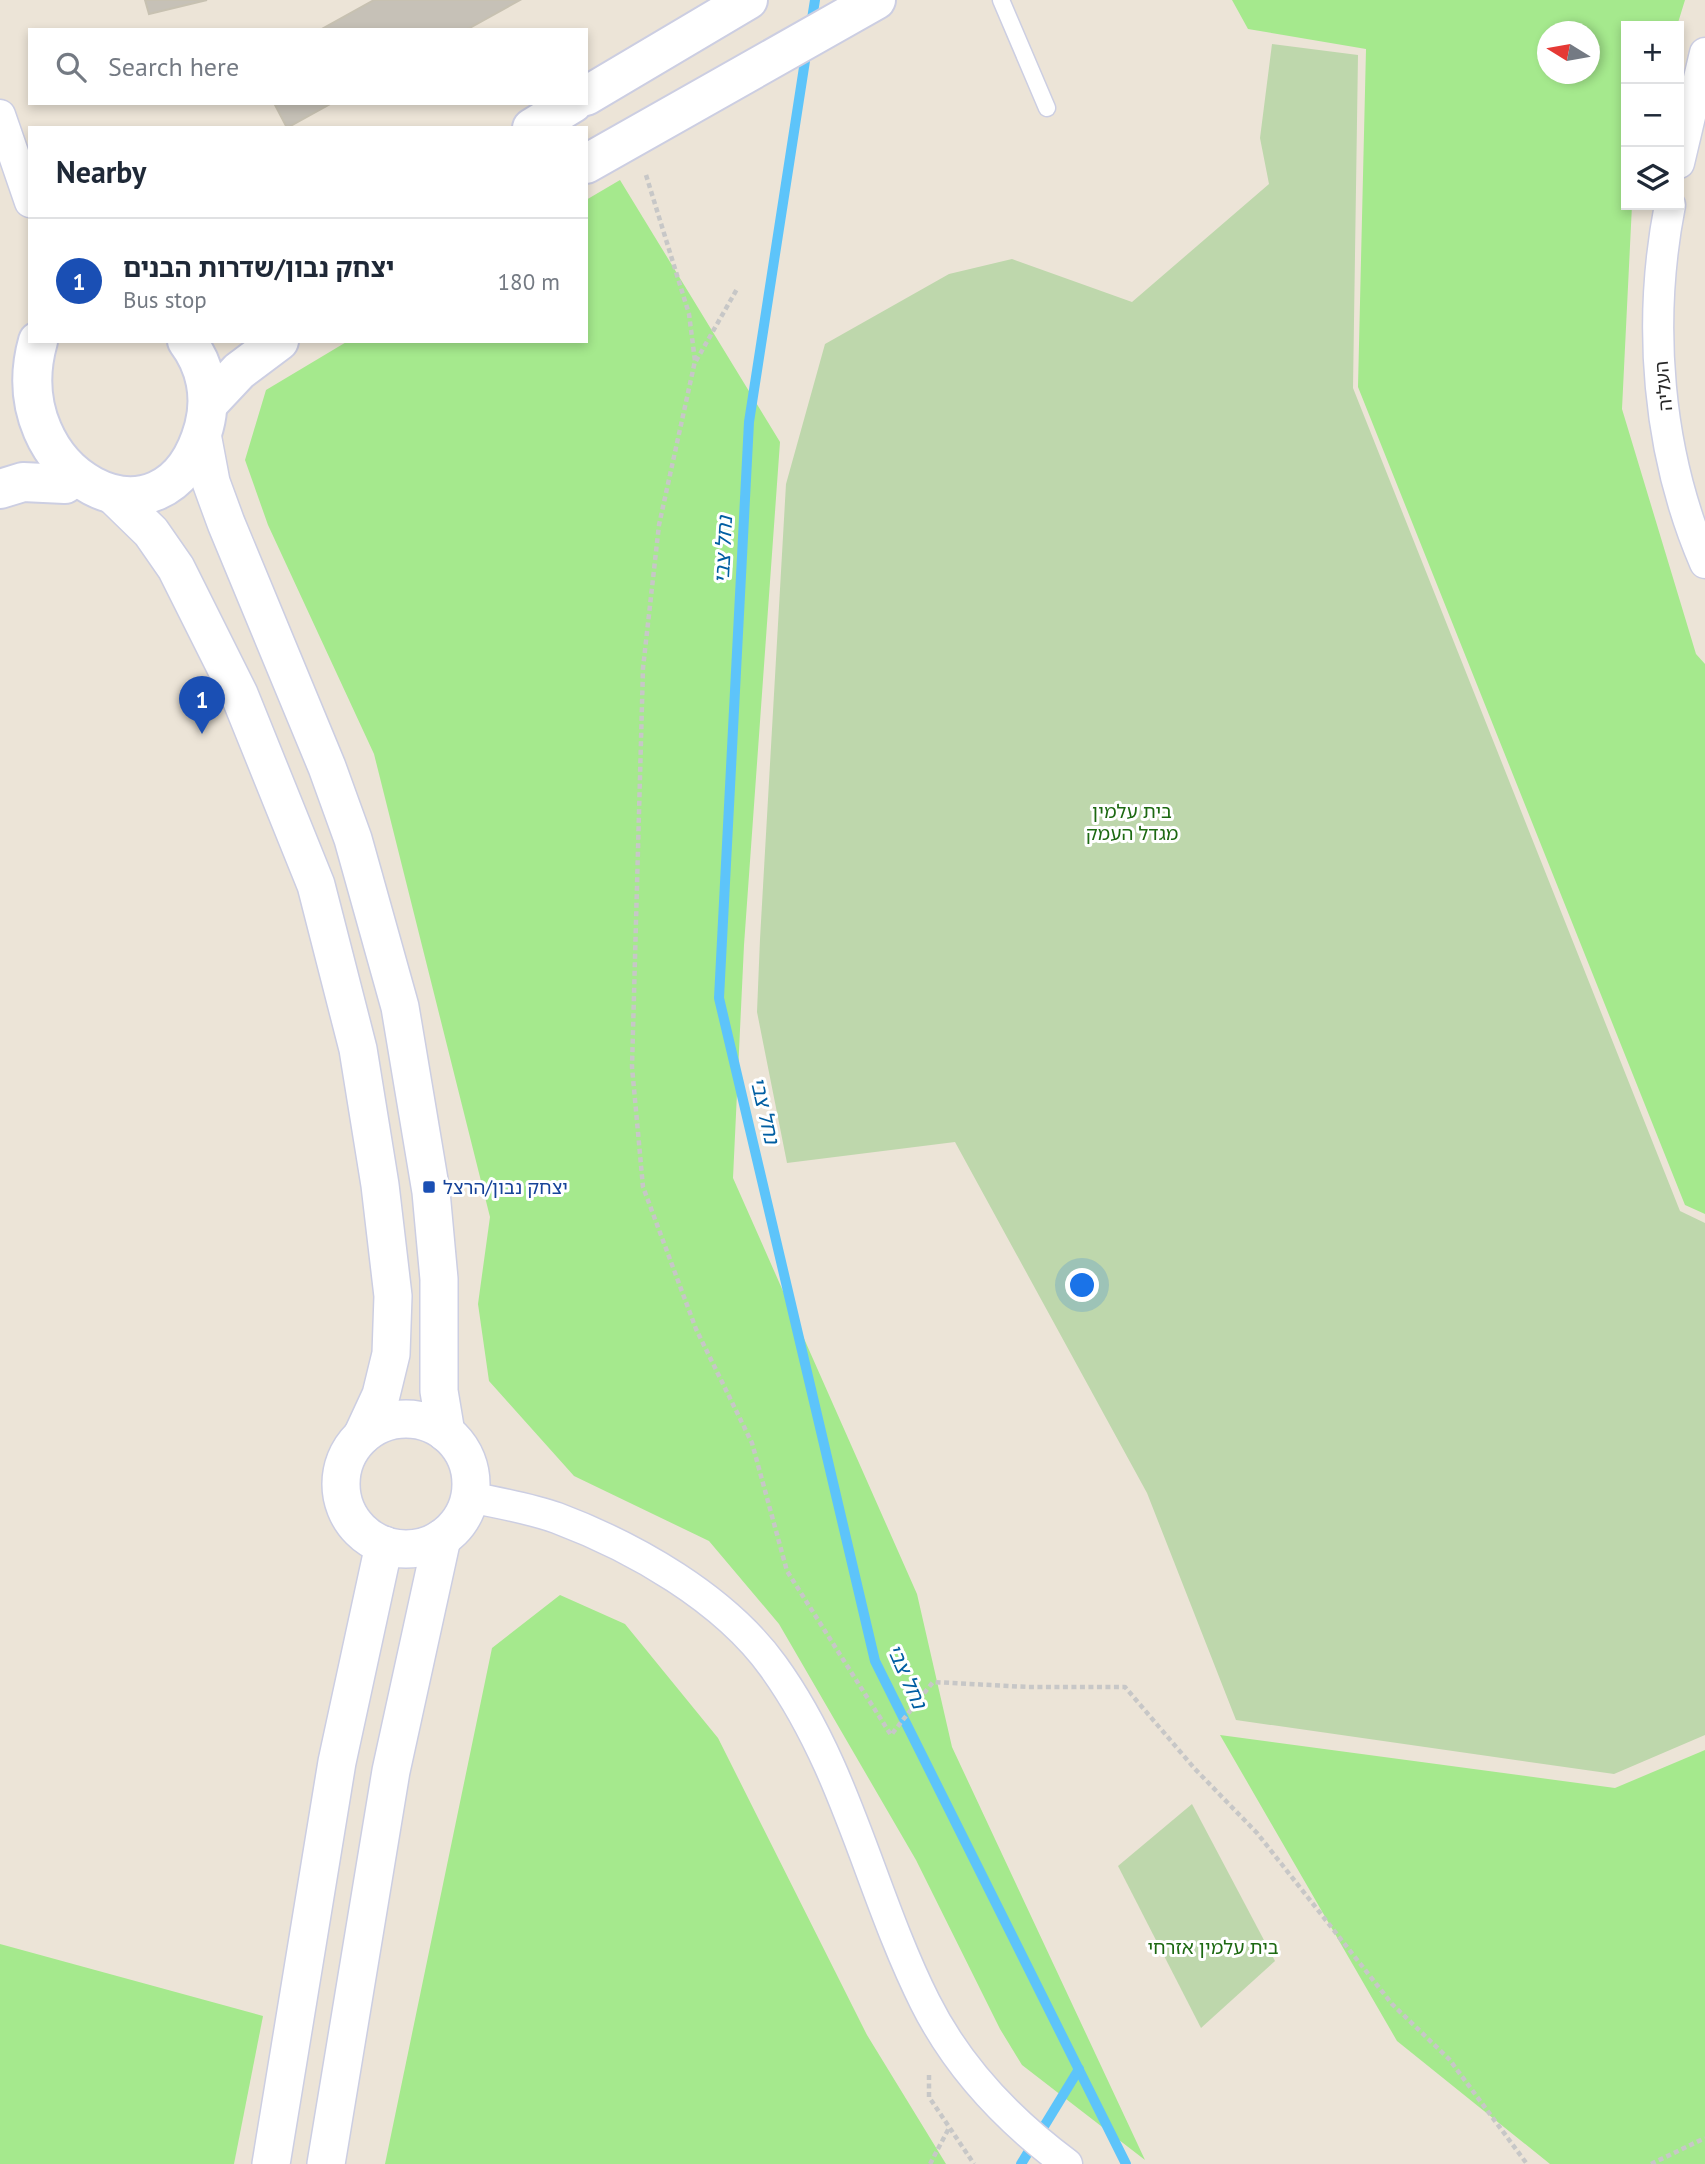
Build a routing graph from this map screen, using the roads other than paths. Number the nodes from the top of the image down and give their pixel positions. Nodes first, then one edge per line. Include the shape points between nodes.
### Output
1 (748, 0) edge
2 (876, 0) edge
3 (1001, 0) edge
4 (1705, 53) edge
5 (588, 95) edge
6 (570, 105) edge
7 (1047, 108) dead end
8 (0, 115) edge
9 (535, 126) edge
10 (1683, 147) edge
11 (588, 163) edge
12 (28, 196) edge
13 (1669, 210) edge
14 (37, 343) edge
15 (188, 343) edge
16 (276, 343) edge
17 (10, 391) edge
18 (205, 419) junction
19 (65, 484) junction
20 (0, 489) edge
21 (114, 496) junction
22 (1705, 563) edge
23 (446, 1433) junction
24 (362, 1436) junction
25 (470, 1496) junction
26 (442, 1538) junction
27 (384, 1545) junction
28 (271, 2164) edge
29 (326, 2164) edge
30 (1067, 2164) edge

1 - 5 main road
2 - 11 main road
3 - 7 lane
4 - 10 street
6 - 9 main road
8 - 12 street
13 - 22 street, העליה via 1662,246 1658,329 1662,398 1675,473
14 - 17 main road
15 - 18 main road via 204,374
16 - 18 main road via 239,371
17 - 19 main road via 26,442 43,466
18 - 21 main road via 188,460 166,480 139,493
18 - 23 street via 211,482 353,839 400,1007 432,1192 439,1279 439,1391
19 - 20 main road via 23,482
19 - 21 main road via 94,495
21 - 24 street via 151,532 176,568 239,694 317,885 358,1049 393,1296 391,1354
23 - 24 street via 418,1420 398,1419
23 - 25 street via 460,1447 468,1466
24 - 27 street via 345,1462 342,1493 352,1520
25 - 26 street via 463,1516
25 - 30 street via 557,1518 630,1553 671,1575 748,1638 772,1665 823,1749 926,2004 952,2047 990,2098
26 - 27 street via 414,1549
26 - 29 street via 391,1771
27 - 28 street via 337,1762

